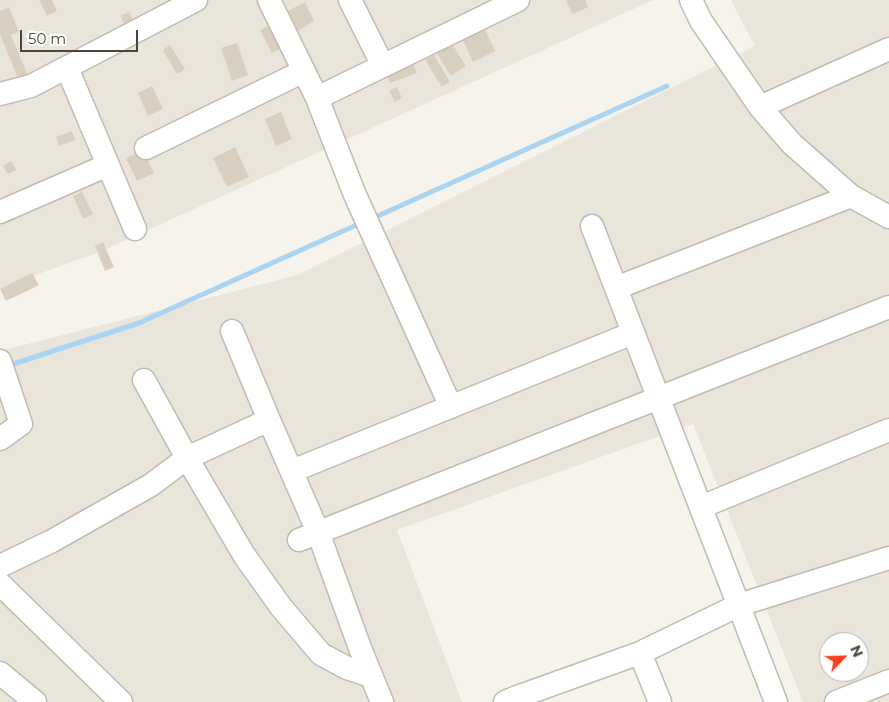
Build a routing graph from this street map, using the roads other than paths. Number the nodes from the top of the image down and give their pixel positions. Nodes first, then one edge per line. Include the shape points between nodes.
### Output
1 (196, 0) edge
2 (269, 0) edge
3 (350, 0) edge
4 (691, 0) edge
5 (506, 3) edge
6 (889, 49) edge
7 (382, 66) junction
8 (67, 68) junction
9 (304, 72) junction
10 (0, 94) edge
11 (317, 98) junction
12 (760, 107) junction
13 (146, 148) dead end
14 (108, 165) junction
15 (851, 196) junction
16 (0, 212) edge
17 (889, 217) edge
18 (592, 226) dead end
19 (136, 229) dead end
20 (616, 288) junction
21 (889, 307) edge
22 (232, 331) dead end
23 (634, 333) junction
24 (0, 361) edge
25 (144, 380) dead end
26 (659, 398) junction
27 (450, 407) junction
28 (269, 420) junction
29 (889, 430) edge
30 (0, 439) edge
31 (187, 458) junction
32 (292, 471) junction
33 (701, 507) junction
34 (309, 536) junction
35 (889, 558) edge
36 (0, 566) edge
37 (0, 584) edge
38 (738, 605) junction
39 (640, 653) junction
40 (0, 673) edge
41 (371, 676) junction
42 (889, 681) edge
43 (514, 700) edge
44 (34, 702) edge
45 (121, 702) edge
46 (382, 702) edge
47 (660, 702) edge
48 (776, 702) edge
49 (836, 702) edge

1 - 8 street
2 - 9 street
3 - 7 street
4 - 12 street via 701,21
5 - 7 street
6 - 12 street
7 - 11 street
8 - 10 street via 31,86
8 - 14 street
9 - 11 street
9 - 13 street
11 - 27 street via 355,195
12 - 15 street via 792,144
14 - 16 street
14 - 19 street
15 - 17 street
15 - 20 street
18 - 20 street
20 - 23 street
21 - 26 street
22 - 28 street
23 - 26 street
23 - 27 street
24 - 30 street via 21,424
25 - 31 street
26 - 33 street
26 - 34 street
27 - 32 street
28 - 31 street
28 - 32 street
29 - 33 street
31 - 36 street via 151,485 52,541
31 - 41 street via 244,555 281,607 321,654
32 - 34 street
33 - 38 street
34 - 41 street
35 - 38 street
37 - 45 street
38 - 39 street
38 - 48 street
39 - 43 street
39 - 47 street
40 - 44 street
41 - 46 street
42 - 49 street

